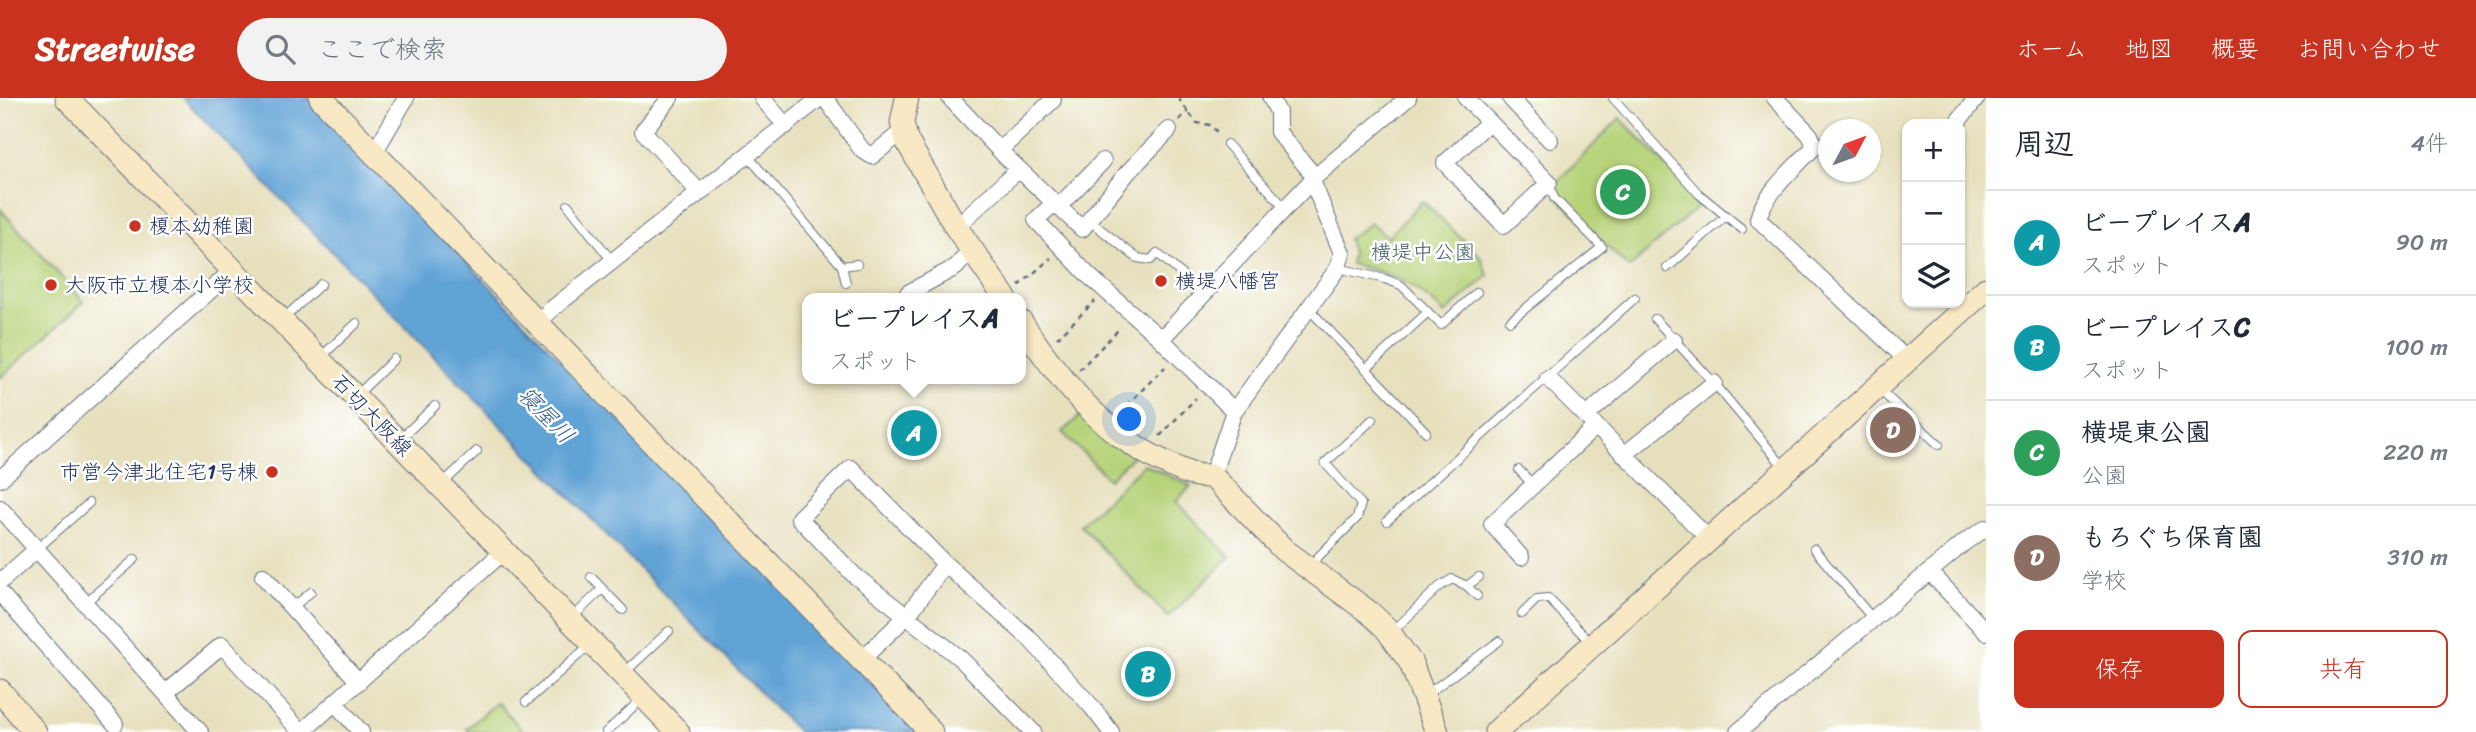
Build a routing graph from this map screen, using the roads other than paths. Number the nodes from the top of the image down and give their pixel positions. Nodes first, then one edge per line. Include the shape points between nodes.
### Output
1 (67, 98) edge
2 (321, 98) edge
3 (407, 98) edge
4 (670, 98) edge
5 (762, 98) edge
6 (823, 98) edge
7 (907, 98) edge
8 (974, 98) edge
9 (1272, 98) edge
10 (1408, 98) edge
11 (1466, 98) edge
12 (1510, 98) edge
13 (1613, 98) edge
14 (1775, 98) edge
15 (1977, 98) edge
16 (1053, 100) dead end
17 (955, 104) edge
18 (1960, 119) edge
19 (1489, 122) junction
20 (786, 126) junction
21 (904, 130) junction
22 (1170, 130) dead end
23 (1550, 140) dead end
24 (1227, 144) road end
25 (1000, 150) junction
26 (374, 153) junction
27 (747, 155) junction
28 (1103, 161) dead end
29 (1019, 169) junction
30 (1314, 179) junction
31 (1549, 183) junction
32 (700, 193) junction
33 (568, 205) dead end
34 (1056, 205) junction
35 (1286, 209) junction
36 (1726, 216) junction
37 (1090, 221) junction
38 (956, 227) junction
39 (1742, 229) dead end
40 (972, 249) junction
41 (612, 261) junction
42 (857, 264) dead end
43 (842, 266) junction
44 (1338, 268) junction
45 (1667, 268) dead end
46 (233, 270) junction
47 (846, 283) dead end
48 (321, 284) dead end
49 (1986, 289) edge
50 (1477, 292) dead end
51 (908, 293) dead end
52 (1009, 293) edge
53 (1205, 294) junction
54 (1634, 299) dead end
55 (1308, 309) junction
56 (1428, 312) junction
57 (1654, 319) dead end
58 (281, 321) junction
59 (1510, 321) dead end
60 (357, 323) dead end
61 (538, 323) junction
62 (1026, 329) edge
63 (1161, 339) junction
64 (1674, 340) junction
65 (318, 359) junction
66 (394, 359) dead end
67 (1908, 360) junction
68 (1366, 369) junction
69 (1548, 378) junction
70 (1714, 383) junction
71 (1877, 387) junction
72 (355, 397) junction
73 (435, 406) dead end
74 (1234, 411) junction
75 (1373, 419) dead end
76 (1591, 421) junction
77 (1426, 432) dead end
78 (397, 441) junction
79 (1939, 445) dead end
80 (477, 450) dead end
81 (1624, 455) junction
82 (1519, 470) dead end
83 (1786, 470) junction
84 (1212, 476) junction
85 (0, 479) edge
86 (1533, 485) junction
87 (440, 486) junction
88 (89, 503) dead end
89 (0, 508) edge
90 (1387, 520) dead end
91 (1986, 527) edge
92 (1709, 539) junction
93 (37, 549) junction
94 (1814, 549) dead end
95 (503, 551) junction
96 (1521, 556) dead end
97 (135, 559) dead end
98 (945, 564) junction
99 (1307, 568) junction
100 (1930, 572) junction
101 (263, 576) dead end
102 (591, 577) dead end
103 (1479, 577) dead end
104 (0, 582) edge
105 (1466, 586) junction
106 (602, 589) junction
107 (311, 592) dead end
108 (0, 593) edge
109 (1477, 596) dead end
110 (85, 603) junction
111 (292, 608) junction
112 (623, 610) dead end
113 (1522, 614) dead end
114 (908, 615) junction
115 (569, 620) junction
116 (1874, 620) junction
117 (669, 631) dead end
118 (1986, 632) edge
119 (1390, 633) junction
120 (1499, 641) dead end
121 (592, 643) junction
122 (1592, 645) junction
123 (861, 660) junction
124 (622, 674) junction
125 (359, 682) junction
126 (0, 691) edge
127 (165, 693) junction
128 (1425, 696) junction
129 (645, 697) junction
130 (526, 702) dead end
131 (335, 703) junction
132 (115, 724) dead end
133 (35, 732) edge
134 (200, 732) edge
135 (302, 732) edge
136 (361, 732) edge
137 (606, 732) edge
138 (678, 732) edge
139 (931, 732) edge
140 (1033, 732) edge
141 (1111, 732) edge
142 (1437, 732) edge
143 (1496, 732) edge
144 (1738, 732) edge

1 - 46 street, 石切大阪線
2 - 26 street
3 - 26 street
4 - 32 street via 643,131
5 - 20 street
6 - 20 street
6 - 21 street via 862,150 872,156
7 - 21 street
8 - 17 street
9 - 30 street via 1278,132
10 - 30 street
11 - 19 street
12 - 23 street
13 - 36 lane via 1699,194
14 - 67 street via 1815,146 1773,192 1758,219
15 - 18 street
16 - 25 street
17 - 25 street
19 - 31 street
19 - 31 street via 1445,163 1504,225
20 - 27 street
21 - 38 street
22 - 37 street via 1128,172
24 - 35 lane
25 - 29 street
26 - 61 street
27 - 32 street
27 - 43 lane
28 - 34 street
29 - 34 street
29 - 38 street
30 - 35 street
30 - 44 street via 1342,253
31 - 59 lane via 1554,198 1602,247
32 - 41 street
33 - 41 lane
34 - 37 street via 1083,229
34 - 63 street via 1036,220
35 - 53 street
36 - 39 lane
36 - 45 lane
37 - 53 lane via 1137,258 1151,260 1157,253
38 - 40 street
40 - 51 street via 956,267
40 - 52 street
41 - 61 street
42 - 43 lane
43 - 47 lane
44 - 55 street
44 - 56 lane via 1401,285
46 - 58 street, 石切大阪線
46 - 85 street
48 - 58 lane
49 - 67 street
50 - 56 lane via 1441,325
53 - 63 street
54 - 69 lane
55 - 68 lane
55 - 74 street
56 - 68 lane
57 - 64 lane
58 - 65 street, 石切大阪線
60 - 65 lane
61 - 123 street
62 - 84 street via 1065,384 1106,425 1144,453 1195,477
63 - 74 street
64 - 70 lane
64 - 76 street
65 - 72 street, 石切大阪線
66 - 72 lane
67 - 71 street
68 - 77 lane
69 - 76 street
69 - 90 lane
70 - 81 street
70 - 83 lane
71 - 79 lane
71 - 83 street
72 - 78 street, 石切大阪線
73 - 78 lane
74 - 84 street
75 - 99 lane via 1325,463 1361,505 1357,519
76 - 81 street
76 - 86 street
78 - 87 street, 石切大阪線
80 - 87 lane
81 - 92 street
82 - 86 lane
83 - 92 street
84 - 99 street
86 - 96 street via 1492,524
87 - 95 street, 石切大阪線
88 - 93 lane
89 - 93 street
91 - 100 street
92 - 122 street
93 - 104 street
93 - 110 street
94 - 116 lane
95 - 115 street, 石切大阪線
95 - 125 street
97 - 110 lane
98 - 114 street
98 - 114 street via 851,468 799,518 854,575
98 - 141 street via 1028,638
99 - 119 street
100 - 116 street
100 - 118 street
101 - 111 street
102 - 106 lane
103 - 105 lane
105 - 109 lane
105 - 119 lane via 1452,579 1439,587
106 - 112 lane
106 - 115 lane
107 - 111 lane
108 - 132 street
110 - 127 street
111 - 125 street
113 - 122 lane via 1537,599 1548,598
114 - 123 street
114 - 140 street via 961,659
115 - 121 street, 石切大阪線
116 - 144 street
117 - 124 lane
119 - 128 street via 1411,663
120 - 128 lane
121 - 124 street, 石切大阪線
121 - 130 lane
122 - 143 street
123 - 139 street
124 - 129 street, 石切大阪線
125 - 131 street
126 - 133 street
127 - 134 street
127 - 135 street via 222,645
128 - 142 street
129 - 137 lane
129 - 138 street, 石切大阪線
131 - 135 street
131 - 136 street

